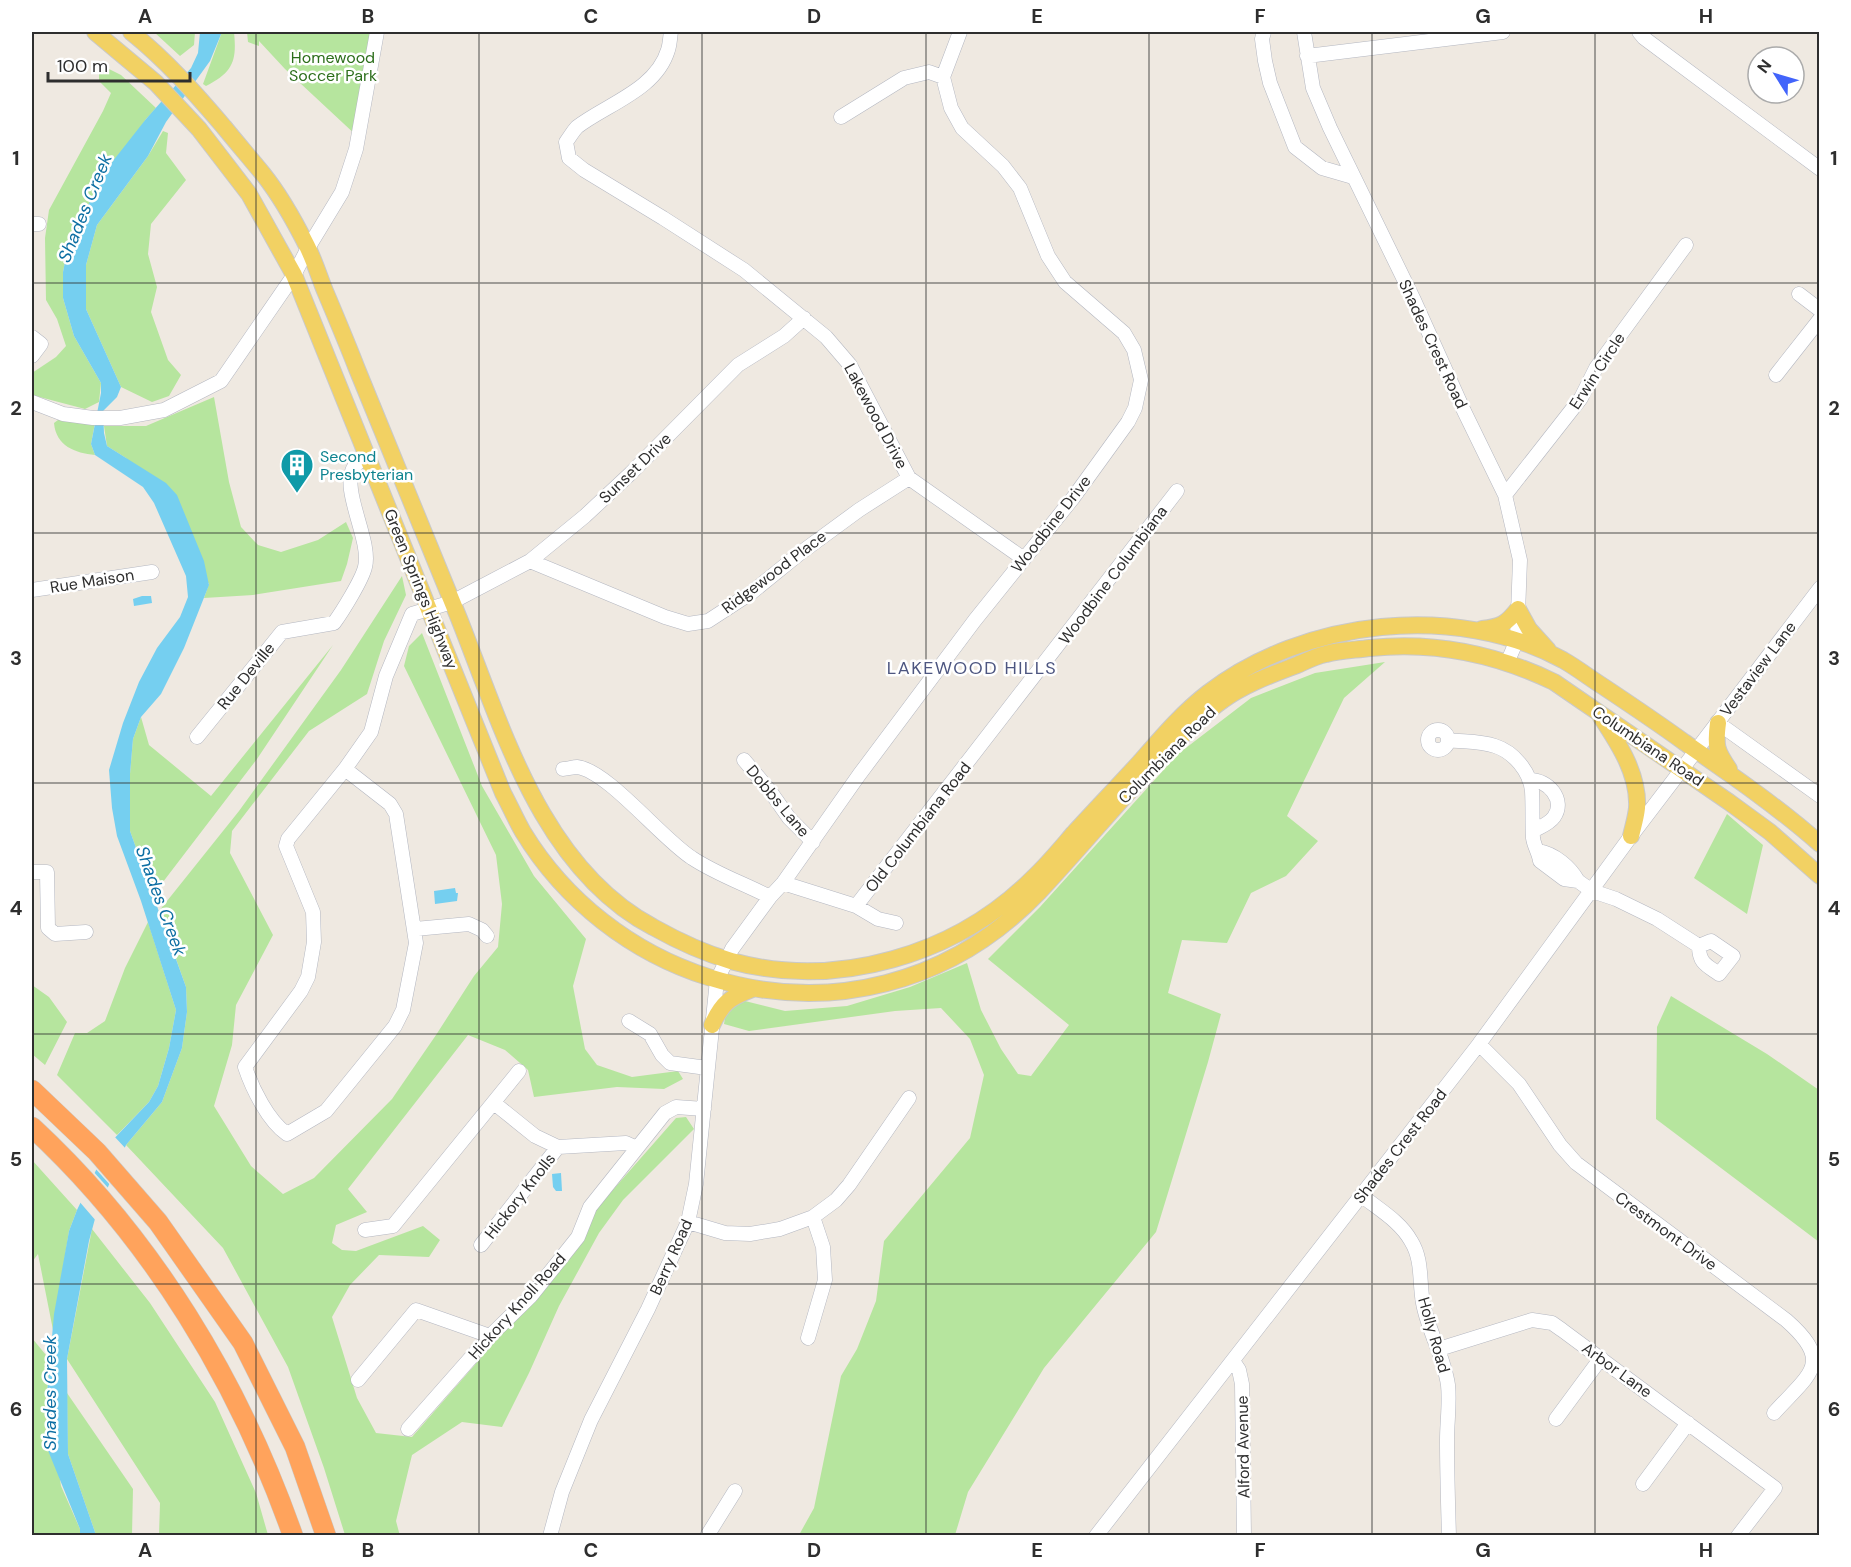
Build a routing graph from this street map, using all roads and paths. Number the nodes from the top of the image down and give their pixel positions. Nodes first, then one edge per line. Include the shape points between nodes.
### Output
1 (94, 32) edge
2 (131, 32) edge
3 (377, 32) edge
4 (671, 32) edge
5 (960, 32) edge
6 (1264, 32) edge
7 (1304, 32) edge
8 (1503, 32) edge
9 (1639, 32) edge
10 (1307, 56) junction
11 (943, 76) junction
12 (841, 117) dead end
13 (1820, 169) edge
14 (1353, 177) junction
15 (1686, 245) dead end
16 (308, 248) junction
17 (294, 275) junction
18 (1799, 294) dead end
19 (1820, 310) edge
20 (804, 318) junction
21 (1820, 319) edge
22 (32, 337) edge
23 (32, 356) edge
24 (1776, 375) dead end
25 (32, 404) edge
26 (368, 454) junction
27 (909, 478) junction
28 (1178, 490) dead end
29 (1505, 495) junction
30 (1024, 559) junction
31 (530, 561) junction
32 (152, 572) dead end
33 (1820, 588) edge
34 (32, 590) edge
35 (452, 602) junction
36 (428, 609) junction
37 (1518, 609) junction
38 (1478, 630) junction
39 (1517, 640) junction
40 (1552, 656) junction
41 (1507, 663) junction
42 (1595, 709) junction
43 (1004, 716) joint
44 (1718, 723) junction
45 (196, 737) dead end
46 (1448, 740) dead end
47 (1696, 750) junction
48 (744, 760) dead end
49 (1682, 768) junction
50 (345, 769) junction
51 (563, 770) dead end
52 (1735, 777) junction
53 (1529, 780) junction
54 (1820, 796) edge
55 (1785, 814) junction
56 (1533, 831) junction
57 (1770, 832) junction
58 (1631, 836) junction
59 (813, 842) junction
60 (1820, 844) edge
61 (32, 872) edge
62 (1820, 876) edge
63 (783, 883) junction
64 (1034, 887) junction
65 (1592, 891) junction
66 (771, 897) junction
67 (856, 906) junction
68 (896, 923) dead end
69 (415, 929) junction
70 (86, 932) dead end
71 (487, 936) dead end
72 (1699, 946) dead end
73 (725, 959) junction
74 (717, 980) junction
75 (752, 989) junction
76 (630, 1021) dead end
77 (712, 1026) junction
78 (1479, 1044) junction
79 (707, 1068) junction
80 (519, 1071) dead end
81 (34, 1090) edge
82 (909, 1098) dead end
83 (494, 1103) junction
84 (704, 1109) junction
85 (32, 1127) edge
86 (558, 1148) junction
87 (637, 1148) junction
88 (1361, 1195) junction
89 (813, 1217) junction
90 (688, 1222) junction
91 (365, 1230) dead end
92 (482, 1245) dead end
93 (490, 1336) junction
94 (808, 1338) dead end
95 (1439, 1349) junction
96 (1601, 1358) junction
97 (1233, 1361) junction
98 (358, 1380) dead end
99 (1774, 1413) dead end
100 (1556, 1419) dead end
101 (1688, 1423) junction
102 (408, 1429) dead end
103 (1643, 1484) dead end
104 (735, 1491) dead end
105 (293, 1536) edge
106 (326, 1536) edge
107 (550, 1536) edge
108 (707, 1536) edge
109 (1096, 1536) edge
110 (1244, 1536) edge
111 (1449, 1536) edge
112 (1738, 1536) edge

1 - 17 main road, Green Springs Highway via 159,87 199,129 249,194
2 - 16 main road, Green Springs Highway via 166,63 267,178
3 - 16 street via 356,149 342,192
4 - 20 street, Lakewood Drive via 660,66 638,89 576,129 566,142 569,158 744,270
5 - 11 street
6 - 14 street via 1264,61 1295,147 1322,168
7 - 10 street, Shades Crest Road
8 - 10 street
9 - 13 street
10 - 14 street, Shades Crest Road via 1313,88
11 - 12 street via 929,72 904,78
11 - 30 street, Woodbine Drive via 951,108 962,128 1003,166 1020,188 1048,256 1065,282 1124,333 1134,350 1141,380 1128,422
14 - 29 street, Shades Crest Road
15 - 29 street, Erwin Circle via 1596,368 1581,398
16 - 17 street
16 - 35 main road, Green Springs Highway
17 - 25 street via 221,381 164,410 105,419 63,414
17 - 26 main road, Green Springs Highway
18 - 19 street
20 - 27 street, Lakewood Drive via 850,365
20 - 31 street, Sunset Drive via 784,336 738,365 593,509
21 - 24 street
22 - 23 street via 41,344
26 - 36 main road, Green Springs Highway
26 - 45 street, Rue Deville via 353,468 350,487 367,554 365,567 341,613 334,623 282,632
27 - 30 street, Lakewood Drive
27 - 31 street, Ridgewood Place via 708,621 688,624 665,617
28 - 43 street, Woodbine Columbiana
29 - 37 street, Shades Crest Road via 1520,560
30 - 59 street, Woodbine Drive via 859,775
31 - 35 street, Sunset Drive
32 - 34 street, Rue Maison
33 - 44 street, Vestaview Lane
35 - 36 street, Sunset Drive
35 - 73 main road, Green Springs Highway via 511,752 546,823 588,876 621,907 698,950
36 - 50 street via 412,614 386,676 371,732
36 - 74 main road, Green Springs Highway via 503,793 548,869 586,909 636,946 683,969
37 - 38 main road via 1499,627
37 - 39 street, Shades Crest Road
37 - 40 main road
38 - 39 main road, Columbiana Road
38 - 64 main road, Columbiana Road via 1389,626 1330,635 1262,659 1210,691 1177,720
39 - 40 main road, Columbiana Road
39 - 41 street, Shades Crest Road
40 - 47 main road, Columbiana Road
41 - 42 main road, Columbiana Road via 1554,682
41 - 64 main road, Columbiana Road via 1463,651 1396,645 1326,654 1260,679 1222,701 1182,737
42 - 49 main road, Columbiana Road
42 - 58 main road via 1629,766 1637,805
43 - 67 street, Old Columbiana Road
44 - 47 street, Vestaview Lane
44 - 52 main road via 1719,754
44 - 54 street
46 - 53 street via 1498,747 1519,763
47 - 49 street, Shades Crest Road
47 - 52 main road, Columbiana Road
48 - 59 street, Dobbs Lane
49 - 57 main road, Columbiana Road
49 - 58 street, Shades Crest Road
50 - 69 street via 390,804 396,814
50 - 69 street via 288,839 286,846 313,912 314,942 308,977 245,1067 277,1127 287,1134 326,1111 395,1026 403,1010 416,943
51 - 66 street via 576,767 590,772 616,790 686,854
52 - 55 main road, Columbiana Road
53 - 56 street
53 - 56 street via 1550,787 1557,805 1555,816
55 - 57 main road
55 - 60 main road, Columbiana Road
56 - 65 street via 1540,861 1564,879 1578,881
57 - 62 main road, Columbiana Road
58 - 65 street, Shades Crest Road
59 - 63 street, Woodbine Drive
61 - 70 street via 46,872 48,928 55,934
63 - 66 street, Woodbine Drive
63 - 67 street, Old Columbiana Road
64 - 73 main road, Columbiana Road via 962,932 885,961 803,971
64 - 75 main road, Columbiana Road via 1008,921 978,942 905,977 837,992
65 - 72 street via 1657,919
65 - 78 street, Shades Crest Road
66 - 73 street, Woodbine Drive
67 - 68 street via 878,919
69 - 71 street via 469,924
73 - 74 street, Berry Road
74 - 75 main road, Columbiana Road
74 - 77 street, Berry Road
75 - 77 main road via 726,1001
76 - 79 street via 650,1034 670,1063
77 - 79 street, Berry Road
78 - 88 street, Shades Crest Road
78 - 99 street, Crestmont Drive via 1519,1084 1576,1163 1786,1320 1806,1340 1814,1354 1813,1365
79 - 84 street, Berry Road
80 - 83 street
81 - 106 highway via 79,1133 158,1222 243,1343 296,1447
82 - 89 street via 849,1185
83 - 86 street, Hickory Knolls via 535,1136
83 - 91 street via 393,1226
84 - 87 street via 670,1109
84 - 90 street, Berry Road
85 - 105 highway via 123,1225 198,1332 243,1412
86 - 87 street, Hickory Knolls via 626,1143
86 - 92 street, Hickory Knolls
87 - 93 street, Hickory Knoll Road via 590,1207 578,1237 531,1296
88 - 95 street, Holly Road via 1404,1230 1416,1250 1426,1316
88 - 97 street, Shades Crest Road
89 - 90 street via 750,1234 724,1233
89 - 94 street via 823,1247 825,1280
90 - 107 street, Berry Road via 591,1420 562,1492
93 - 98 street via 416,1310
93 - 102 street, Hickory Knoll Road
95 - 96 street, Arbor Lane via 1532,1320 1552,1323
95 - 111 street, Holly Road via 1448,1387
96 - 100 street
96 - 101 street, Arbor Lane
97 - 109 street, Shades Crest Road
97 - 110 street, Alford Avenue via 1242,1384
101 - 103 street
101 - 112 street, Arbor Lane via 1775,1488
104 - 108 street

